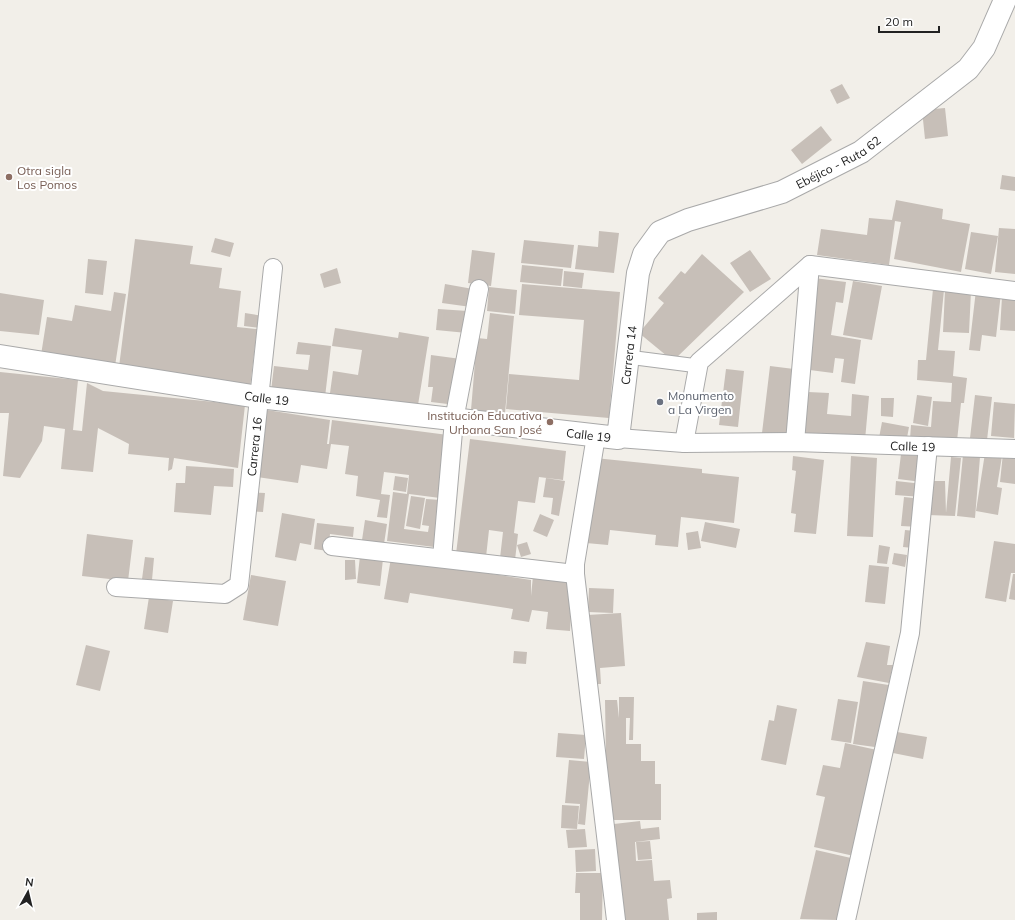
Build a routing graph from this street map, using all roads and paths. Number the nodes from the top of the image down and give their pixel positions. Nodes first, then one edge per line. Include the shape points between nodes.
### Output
1 (1005, 0) edge
2 (810, 265) junction
3 (273, 268) dead end
4 (638, 273) joint
5 (480, 289) dead end
6 (1015, 291) edge
7 (0, 356) edge
8 (628, 357) junction
9 (698, 366) junction
10 (259, 397) junction
11 (454, 420) junction
12 (596, 436) junction
13 (618, 438) junction
14 (796, 442) junction
15 (684, 443) junction
16 (928, 446) junction
17 (1015, 449) edge
18 (332, 546) dead end
19 (442, 558) junction
20 (575, 574) junction
21 (116, 587) dead end
22 (616, 920) edge
23 (846, 920) edge

1 - 4 street, Ebéjico - Ruta 62 via 984,48 968,69 861,152 782,192 688,220 660,232 644,254
2 - 6 street
2 - 9 street via 699,362
2 - 14 street
3 - 10 street, Carrera 16
4 - 8 street, Carrera 14
5 - 11 street
7 - 10 street, Calle 19
8 - 9 street
8 - 13 street, Carrera 14
9 - 15 street
10 - 11 street, Calle 19
10 - 21 street, Carrera 16 via 239,585 225,594
11 - 12 street, Calle 19
11 - 19 street
12 - 13 street, Calle 19
12 - 20 street
13 - 15 street, Calle 19
14 - 15 street, Calle 19
14 - 16 street, Calle 19
16 - 17 street, Calle 19
16 - 23 street via 910,633
18 - 19 street
19 - 20 street
20 - 22 street

